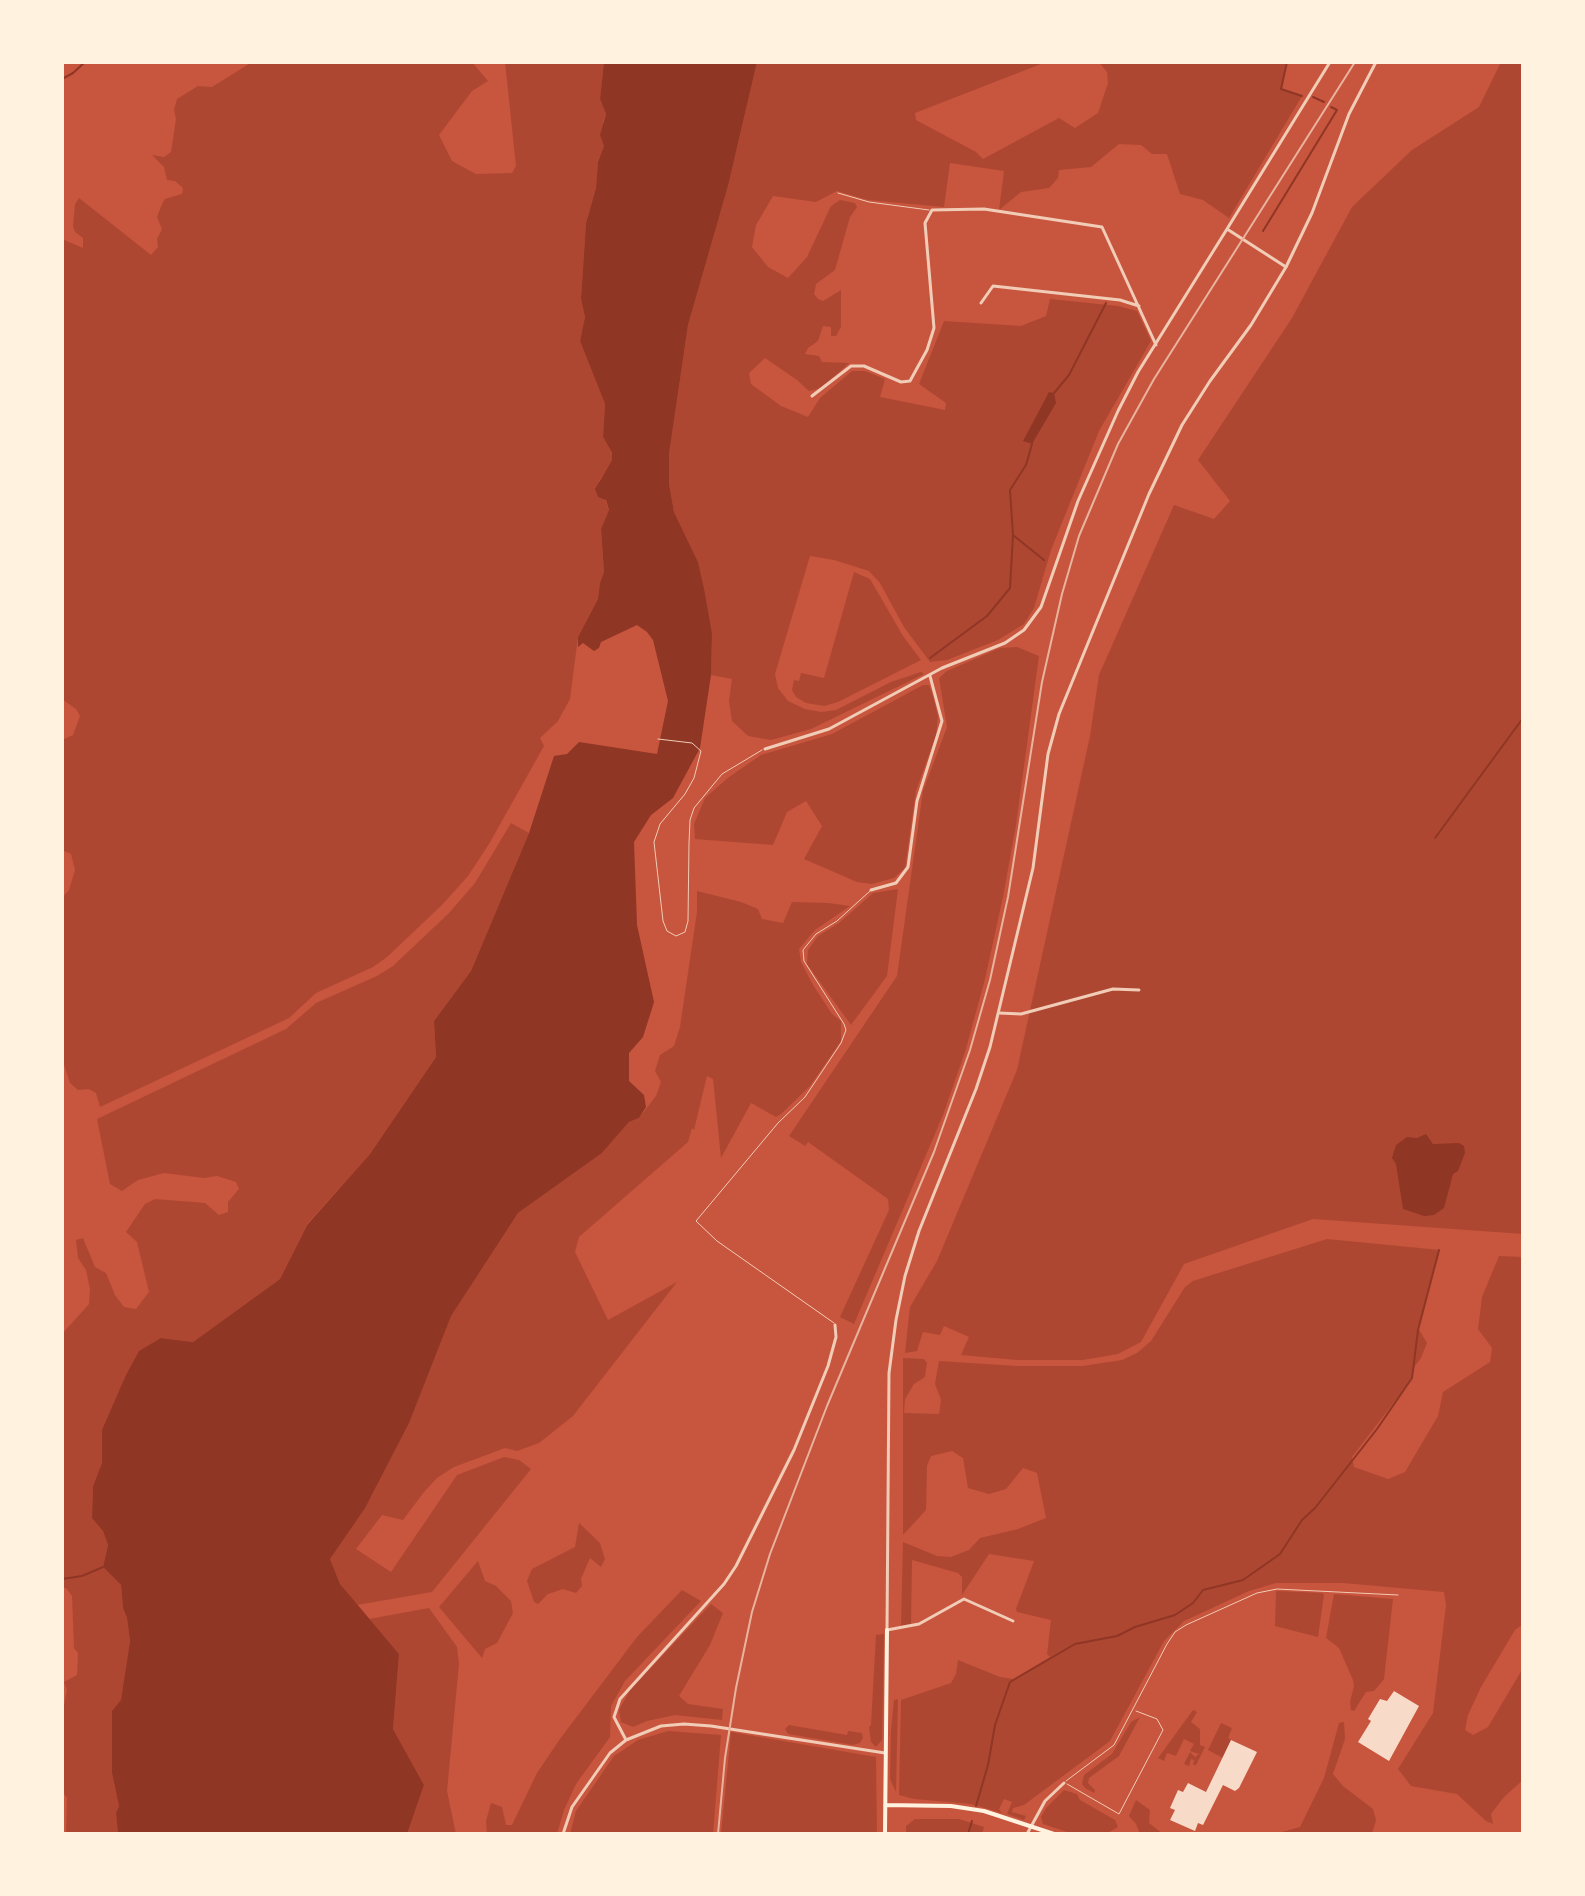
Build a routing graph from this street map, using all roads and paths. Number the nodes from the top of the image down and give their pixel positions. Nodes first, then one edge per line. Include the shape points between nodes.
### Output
1 (1330, 62) edge
2 (1376, 62) edge
3 (838, 193) dead end
4 (932, 210) junction
5 (1227, 229) junction
6 (1286, 267) junction
7 (981, 303) dead end
8 (1139, 306) junction
9 (1156, 345) junction
10 (812, 396) dead end
11 (930, 676) junction
12 (658, 739) dead end
13 (765, 749) joint
14 (871, 890) joint
15 (1139, 990) dead end
16 (999, 1013) junction
17 (835, 1325) joint
18 (1398, 1595) dead end
19 (1013, 1621) dead end
20 (887, 1630) junction
21 (1133, 1711) junction
22 (626, 1740) junction
23 (885, 1753) junction
24 (1064, 1783) junction
25 (885, 1805) junction
26 (1029, 1827) junction
27 (563, 1834) edge
28 (885, 1834) edge
29 (1027, 1834) edge
30 (1054, 1834) edge

1 - 5 street
2 - 6 street via 1345,122
3 - 4 lane
4 - 8 street via 984,209 1102,227
4 - 10 street via 925,223 934,328 910,381 851,366
5 - 6 street
5 - 9 street
6 - 16 street via 1182,425 1072,679 1048,754 1033,868
7 - 8 street via 993,286
8 - 9 street
9 - 11 street via 1095,460 1033,619 1005,643
11 - 13 street via 829,729
11 - 14 street via 942,721 917,801 908,867 896,883
12 - 13 lane via 692,743 701,751 694,778 660,824 654,842 663,921 676,936 685,932 688,921 694,808 722,774
14 - 17 lane via 803,950 845,1035 805,1097 696,1221
15 - 16 street via 1113,989 1021,1014
16 - 20 street via 976,1089 919,1231 896,1320 889,1373
17 - 22 street via 828,1366 794,1450 736,1566 620,1699 614,1717
18 - 21 lane via 1277,1589 1238,1600 1175,1632
19 - 20 street via 964,1599 911,1627
20 - 23 main road
21 - 24 lane via 1108,1751
21 - 24 lane via 1157,1719 1163,1730 1119,1814
22 - 23 street via 661,1726 684,1724
22 - 27 street via 579,1796
23 - 25 main road
24 - 26 street
25 - 26 main road via 984,1811
25 - 28 main road
26 - 29 street
26 - 30 main road

